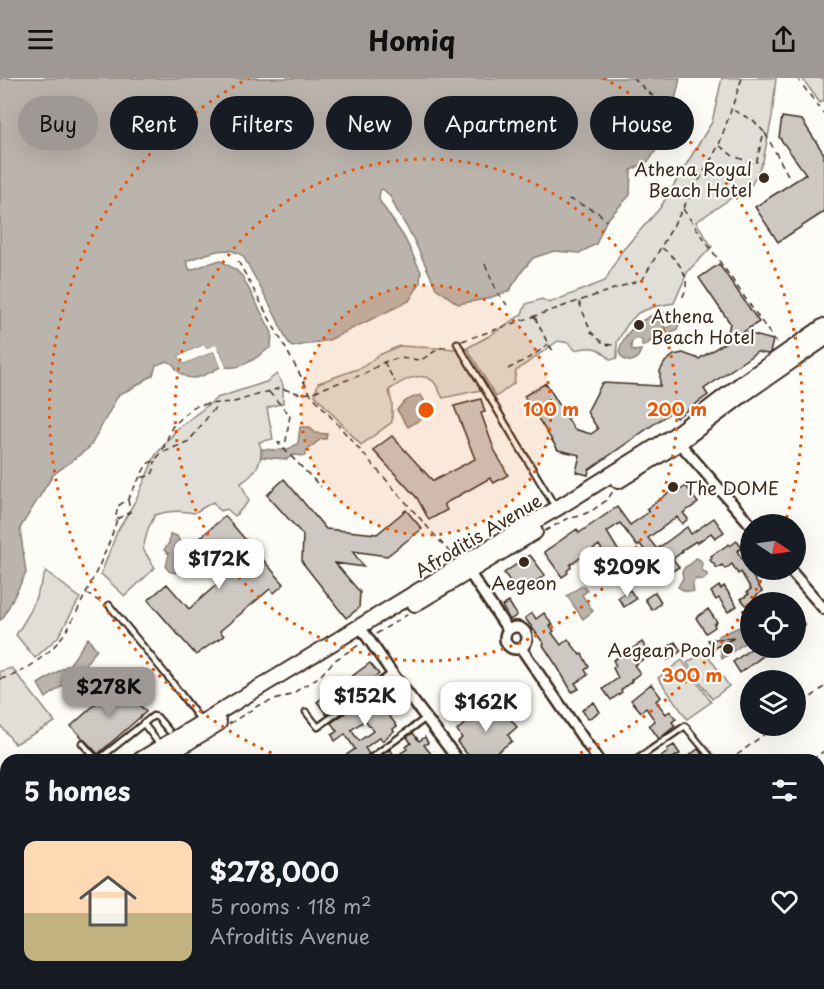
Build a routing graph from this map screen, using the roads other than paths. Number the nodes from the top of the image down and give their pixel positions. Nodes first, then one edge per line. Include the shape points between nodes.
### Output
1 (824, 326) edge
2 (824, 339) edge
3 (457, 343) road end
4 (676, 440) junction
5 (556, 509) junction
6 (741, 514) edge
7 (465, 569) junction
8 (799, 580) edge
9 (109, 605) road end
10 (824, 609) edge
11 (508, 630) junction
12 (365, 634) junction
13 (521, 648) junction
14 (392, 673) junction
15 (306, 712) dead end
16 (426, 718) junction
17 (143, 723) junction
18 (202, 723) junction
19 (169, 730) dead end
20 (82, 743) dead end
21 (92, 754) edge
22 (105, 754) edge
23 (161, 754) edge
24 (376, 754) edge
25 (453, 754) edge
26 (594, 754) edge
27 (645, 754) edge
28 (708, 754) edge

1 - 4 main road, Afroditis Avenue via 741,384
2 - 4 main road, Afroditis Avenue
3 - 5 lane
4 - 5 main road, Afroditis Avenue
4 - 6 street
4 - 7 main road, Afroditis Avenue
5 - 7 main road, Afroditis Avenue
7 - 11 street
7 - 12 main road, Afroditis Avenue
7 - 18 main road, Afroditis Avenue
8 - 10 street
9 - 18 lane
11 - 13 street via 508,646
11 - 13 street via 516,627 525,631 527,641
12 - 14 street
12 - 23 main road, Afroditis Avenue
13 - 26 street
14 - 15 lane via 318,727
14 - 16 street
16 - 24 lane
16 - 25 street
17 - 19 lane via 155,716
17 - 22 lane
17 - 23 lane
18 - 23 main road, Afroditis Avenue
20 - 21 lane
27 - 28 lane via 685,726

